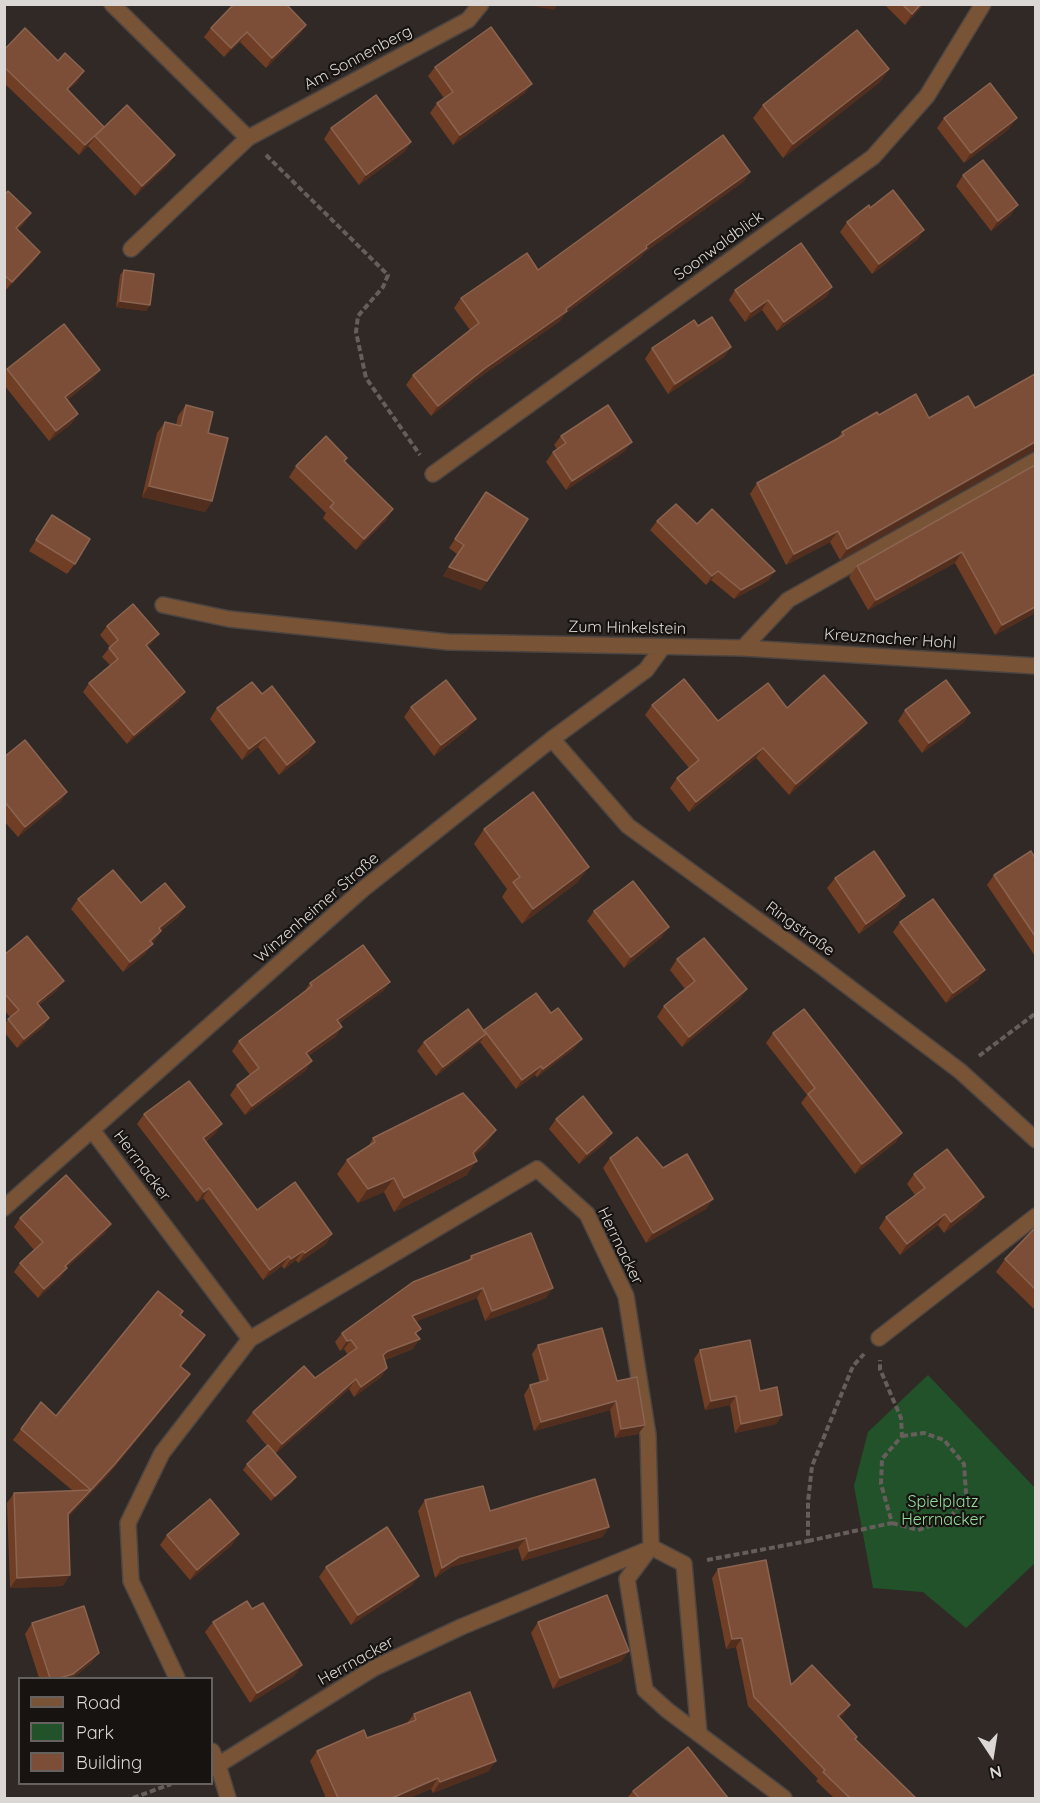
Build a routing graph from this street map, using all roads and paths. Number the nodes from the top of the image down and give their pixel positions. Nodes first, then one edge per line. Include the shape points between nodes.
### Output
1 (112, 4) edge
2 (481, 4) edge
3 (983, 4) edge
4 (248, 138) junction
5 (131, 249) dead end
6 (1035, 460) edge
7 (433, 474) joint
8 (163, 605) dead end
9 (662, 648) junction
10 (743, 648) junction
11 (1035, 666) edge
12 (552, 739) junction
13 (1035, 1013) edge
14 (960, 1071) junction
15 (93, 1130) junction
16 (1035, 1140) edge
17 (4, 1208) edge
18 (1035, 1215) edge
19 (879, 1338) junction
20 (250, 1339) junction
21 (902, 1436) junction
22 (892, 1523) junction
23 (808, 1541) junction
24 (651, 1548) junction
25 (684, 1564) junction
26 (177, 1677) edge
27 (699, 1734) junction
28 (213, 1753) edge
29 (218, 1765) junction
30 (168, 1785) edge
31 (132, 1798) edge
32 (228, 1798) edge
33 (784, 1798) edge

1 - 4 street
2 - 4 street, Am Sonnenberg via 468,20
3 - 7 street, Soonwaldblick via 927,96 873,157
4 - 5 street, Am Sonnenberg
4 - 7 path via 388,275 383,287 358,316 358,343 366,378
6 - 10 street via 788,600
8 - 9 street, Zum Hinkelstein via 229,619 448,642
9 - 10 street, Zum Hinkelstein
9 - 12 street, Winzenheimer Straße via 646,670
10 - 11 street, Kreuznacher Hohl
12 - 14 street, Ringstraße via 628,826
12 - 15 street, Winzenheimer Straße via 362,890
13 - 14 path
14 - 16 street, Ringstraße
15 - 17 street, Winzenheimer Straße
15 - 20 street, Herrnacker
18 - 19 street
19 - 21 path via 880,1369 900,1418
19 - 23 path via 853,1366 812,1466
20 - 24 street, Herrnacker via 537,1169 587,1214 626,1296 648,1435
20 - 26 street, Herrnacker via 162,1453 128,1523 131,1581
21 - 22 path via 882,1459 881,1484
21 - 22 path via 924,1433 944,1440 964,1464 966,1492 949,1520 918,1530
22 - 23 path
23 - 25 path
24 - 25 street
24 - 27 street via 627,1579 645,1690
24 - 29 street, Herrnacker via 461,1626 374,1668
25 - 27 street
27 - 33 street
28 - 29 street
29 - 32 street
30 - 31 path

